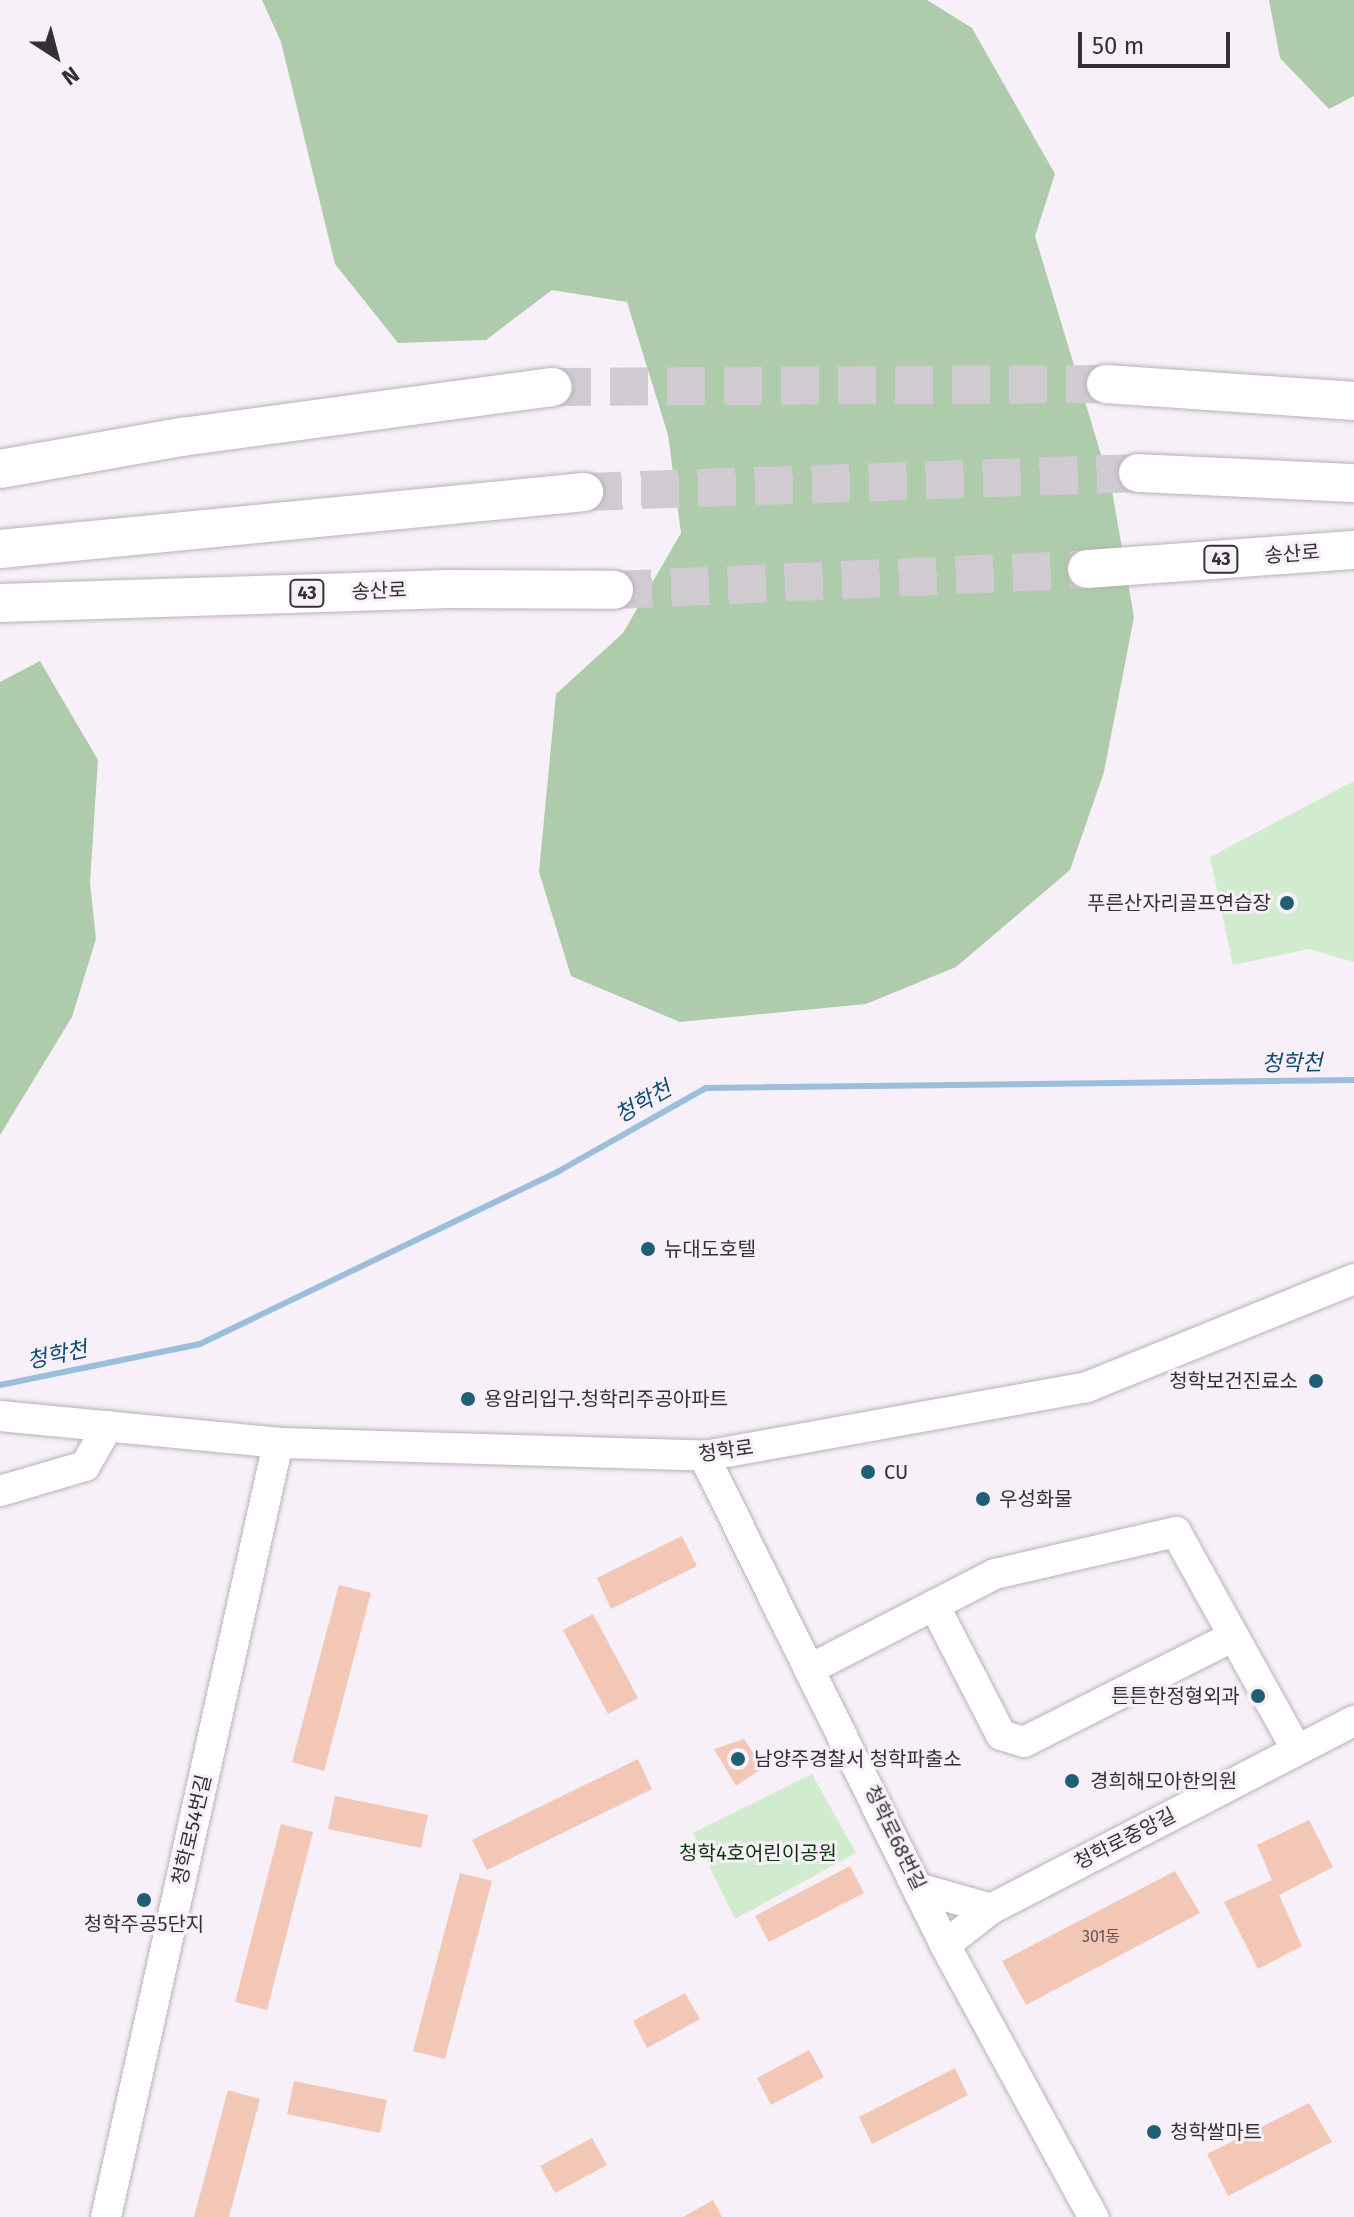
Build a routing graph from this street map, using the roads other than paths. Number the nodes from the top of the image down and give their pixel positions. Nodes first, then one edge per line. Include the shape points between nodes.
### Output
1 (1106, 384) tunnel mouth
2 (553, 387) tunnel mouth
3 (1354, 401) edge
4 (0, 469) edge
5 (1138, 473) tunnel mouth
6 (1354, 483) edge
7 (584, 492) tunnel mouth
8 (0, 549) edge
9 (1354, 550) edge
10 (1087, 569) tunnel mouth
11 (614, 590) tunnel mouth
12 (0, 603) edge
13 (1354, 1279) edge
14 (0, 1416) edge
15 (108, 1426) junction
16 (278, 1443) junction
17 (704, 1456) junction
18 (0, 1491) edge
19 (934, 1605) junction
20 (1234, 1636) junction
21 (810, 1669) junction
22 (1354, 1721) edge
23 (1297, 1750) junction
24 (921, 1889) junction
25 (991, 1909) junction
26 (945, 1945) junction
27 (106, 2217) edge
28 (1093, 2217) edge

1 - 3 main road
2 - 4 main road via 182,437
5 - 6 main road
7 - 8 main road
9 - 10 main road, 송산로 / 43
11 - 12 main road, 송산로 / 43 via 449,589
13 - 17 street, 청학로 via 1087,1387
14 - 15 street, 청학로
15 - 16 street, 청학로
15 - 18 street via 85,1466
16 - 17 street, 청학로
16 - 27 street, 청학로54번길
17 - 21 street, 청학로68번길
19 - 20 street via 995,1574 1176,1532
19 - 20 street via 1001,1735 1024,1742
19 - 21 street
20 - 23 street
21 - 24 street, 청학로68번길
22 - 23 street, 청학로중앙길
23 - 25 street, 청학로중앙길
24 - 25 street
24 - 26 street, 청학로68번길
25 - 26 street, 청학로중앙길
26 - 28 street, 청학로68번길

